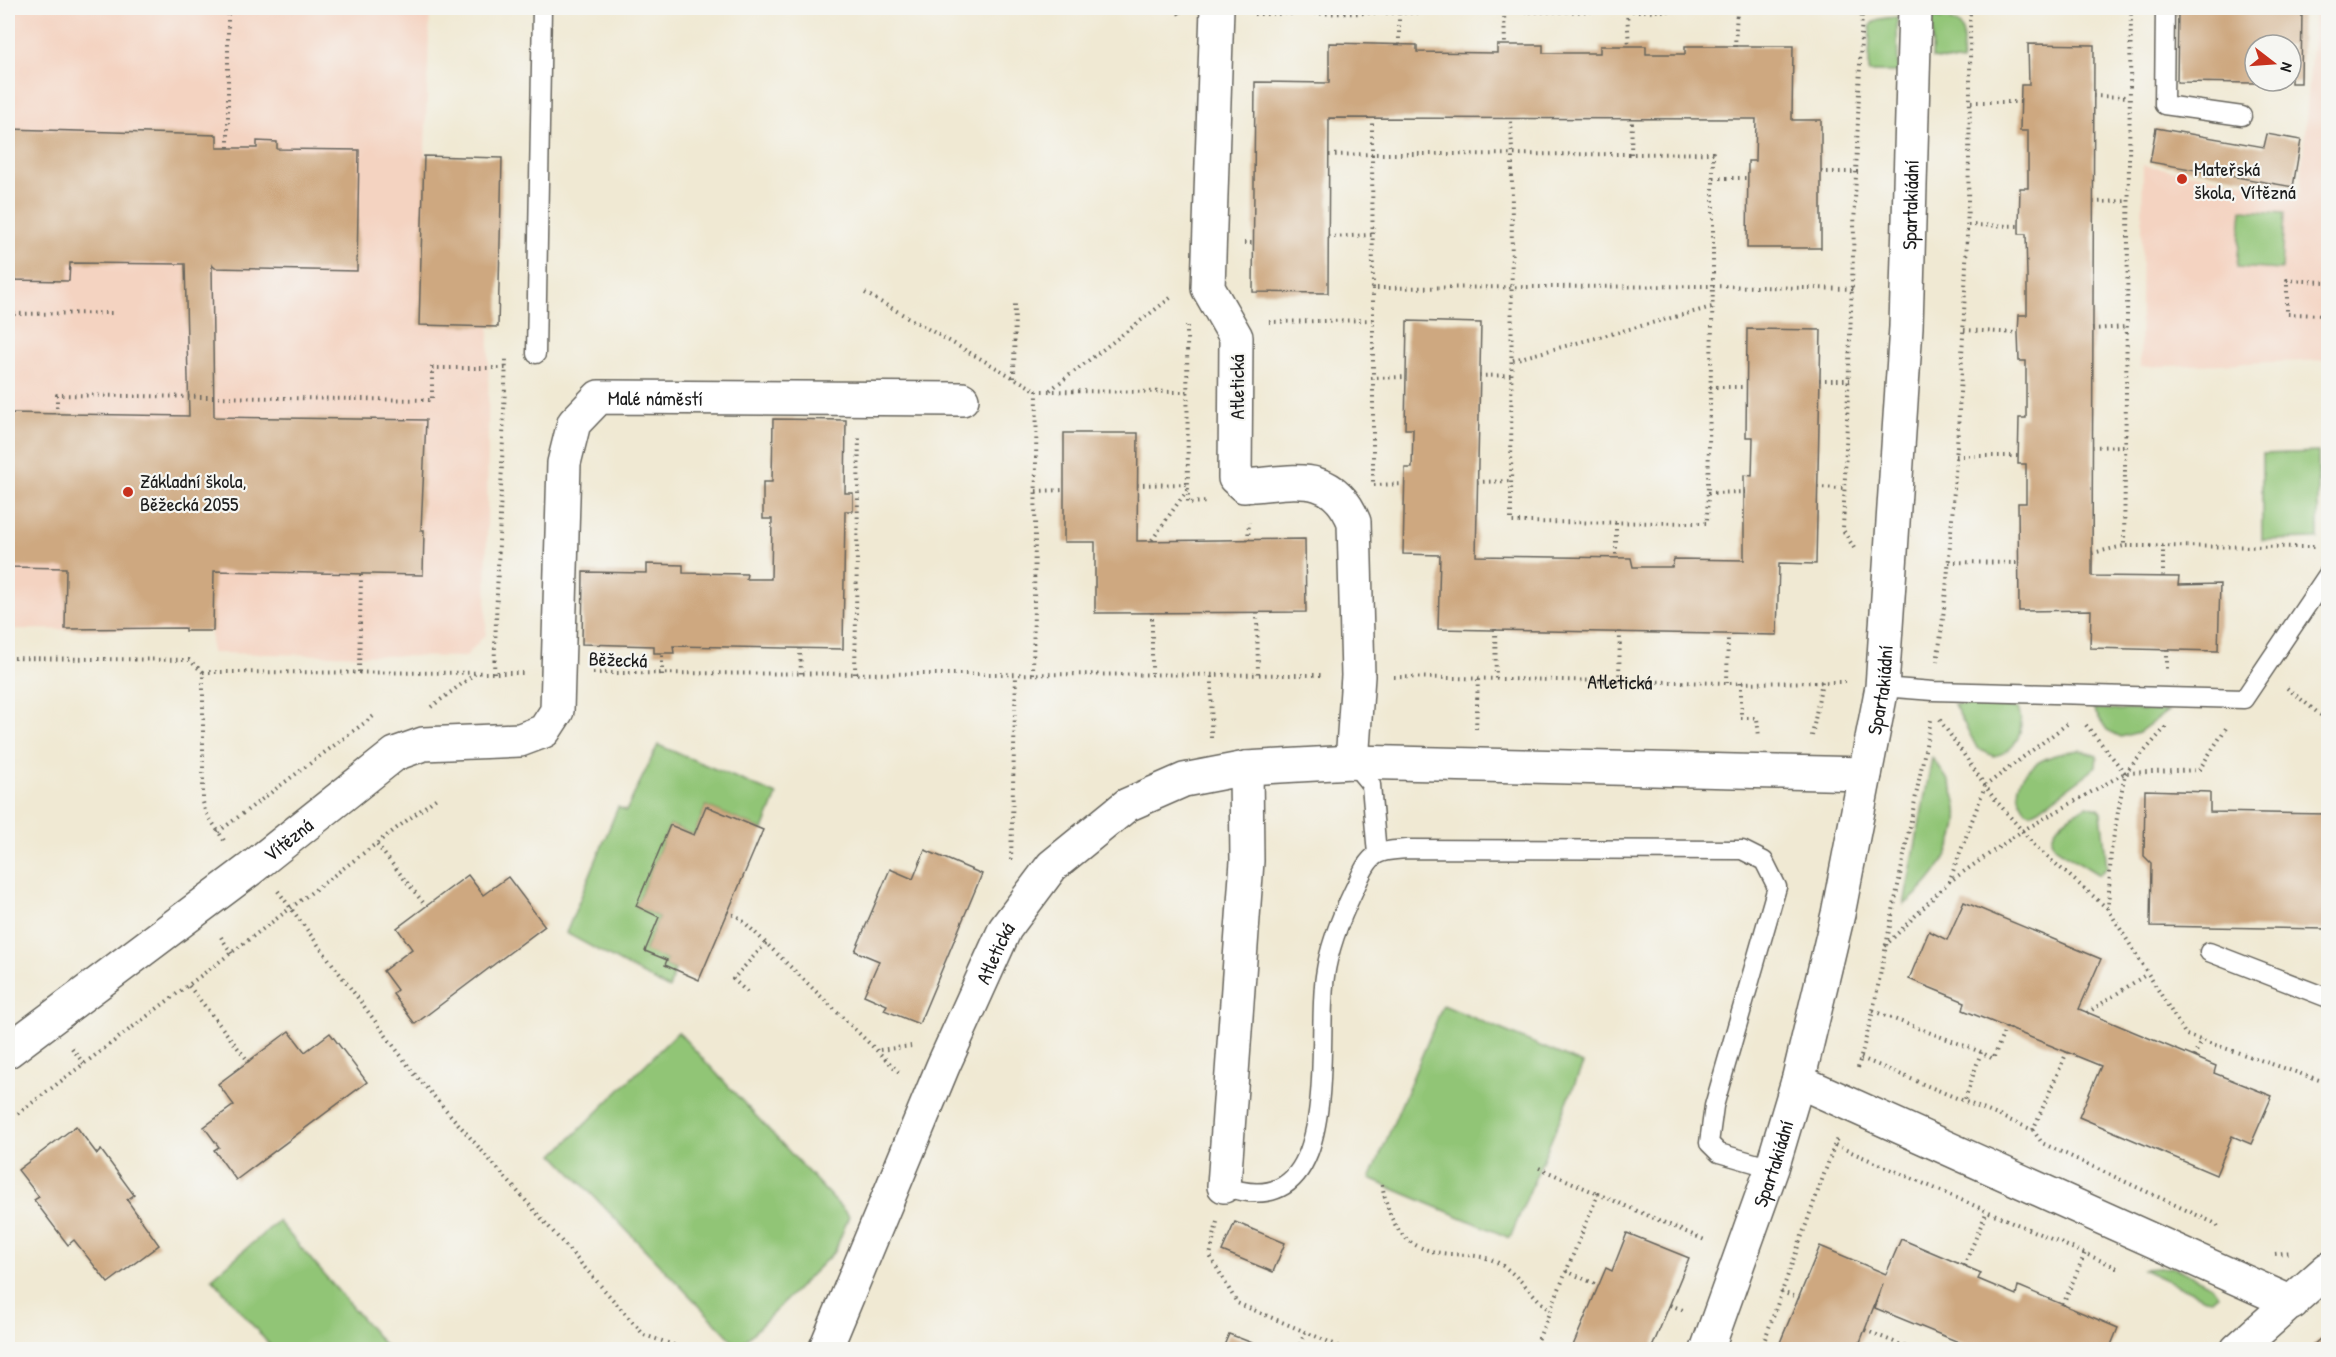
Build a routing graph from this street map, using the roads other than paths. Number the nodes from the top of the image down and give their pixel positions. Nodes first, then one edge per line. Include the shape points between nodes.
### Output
1 (542, 8) edge
2 (1217, 8) edge
3 (1915, 8) edge
4 (2165, 8) edge
5 (2242, 116) dead end
6 (536, 354) dead end
7 (962, 399) dead end
8 (2328, 574) edge
9 (560, 672) joint
10 (1882, 687) junction
11 (1352, 762) junction
12 (1246, 768) junction
13 (1865, 774) junction
14 (1377, 854) junction
15 (2209, 952) dead end
16 (2328, 998) edge
17 (8, 1051) edge
18 (1798, 1081) junction
19 (1773, 1168) junction
20 (1224, 1186) joint
21 (2328, 1269) edge
22 (2292, 1303) junction
23 (2222, 1344) edge
24 (825, 1350) edge
25 (1707, 1350) edge

1 - 6 lane
2 - 11 street, Atletická via 1208,288 1236,337 1235,478 1244,486 1313,482 1336,492 1354,522 1358,676
3 - 10 street, Spartakiádní via 1906,327
4 - 5 lane via 2164,105
7 - 9 street, Malé náměstí via 599,397 573,423 564,463
8 - 10 lane via 2244,699 2063,695 1933,700
9 - 17 street, Vítězná via 557,711 544,731 520,740 423,744 395,754
10 - 13 street, Spartakiádní
11 - 12 street, Atletická
11 - 13 street, Atletická
11 - 14 lane via 1371,785
12 - 20 street via 1247,861
12 - 24 street, Atletická via 1184,780 1127,805 1052,866 1005,929 947,1056
13 - 18 street, Spartakiádní via 1838,914
14 - 19 lane via 1407,849 1742,850 1764,861 1777,887 1714,1106 1709,1143 1719,1153
14 - 20 lane via 1367,863 1340,919 1325,975 1318,1128 1304,1167 1280,1187 1247,1194
15 - 16 lane
18 - 19 street, Spartakiádní
18 - 22 street
19 - 25 street, Spartakiádní
21 - 22 street
22 - 23 street

